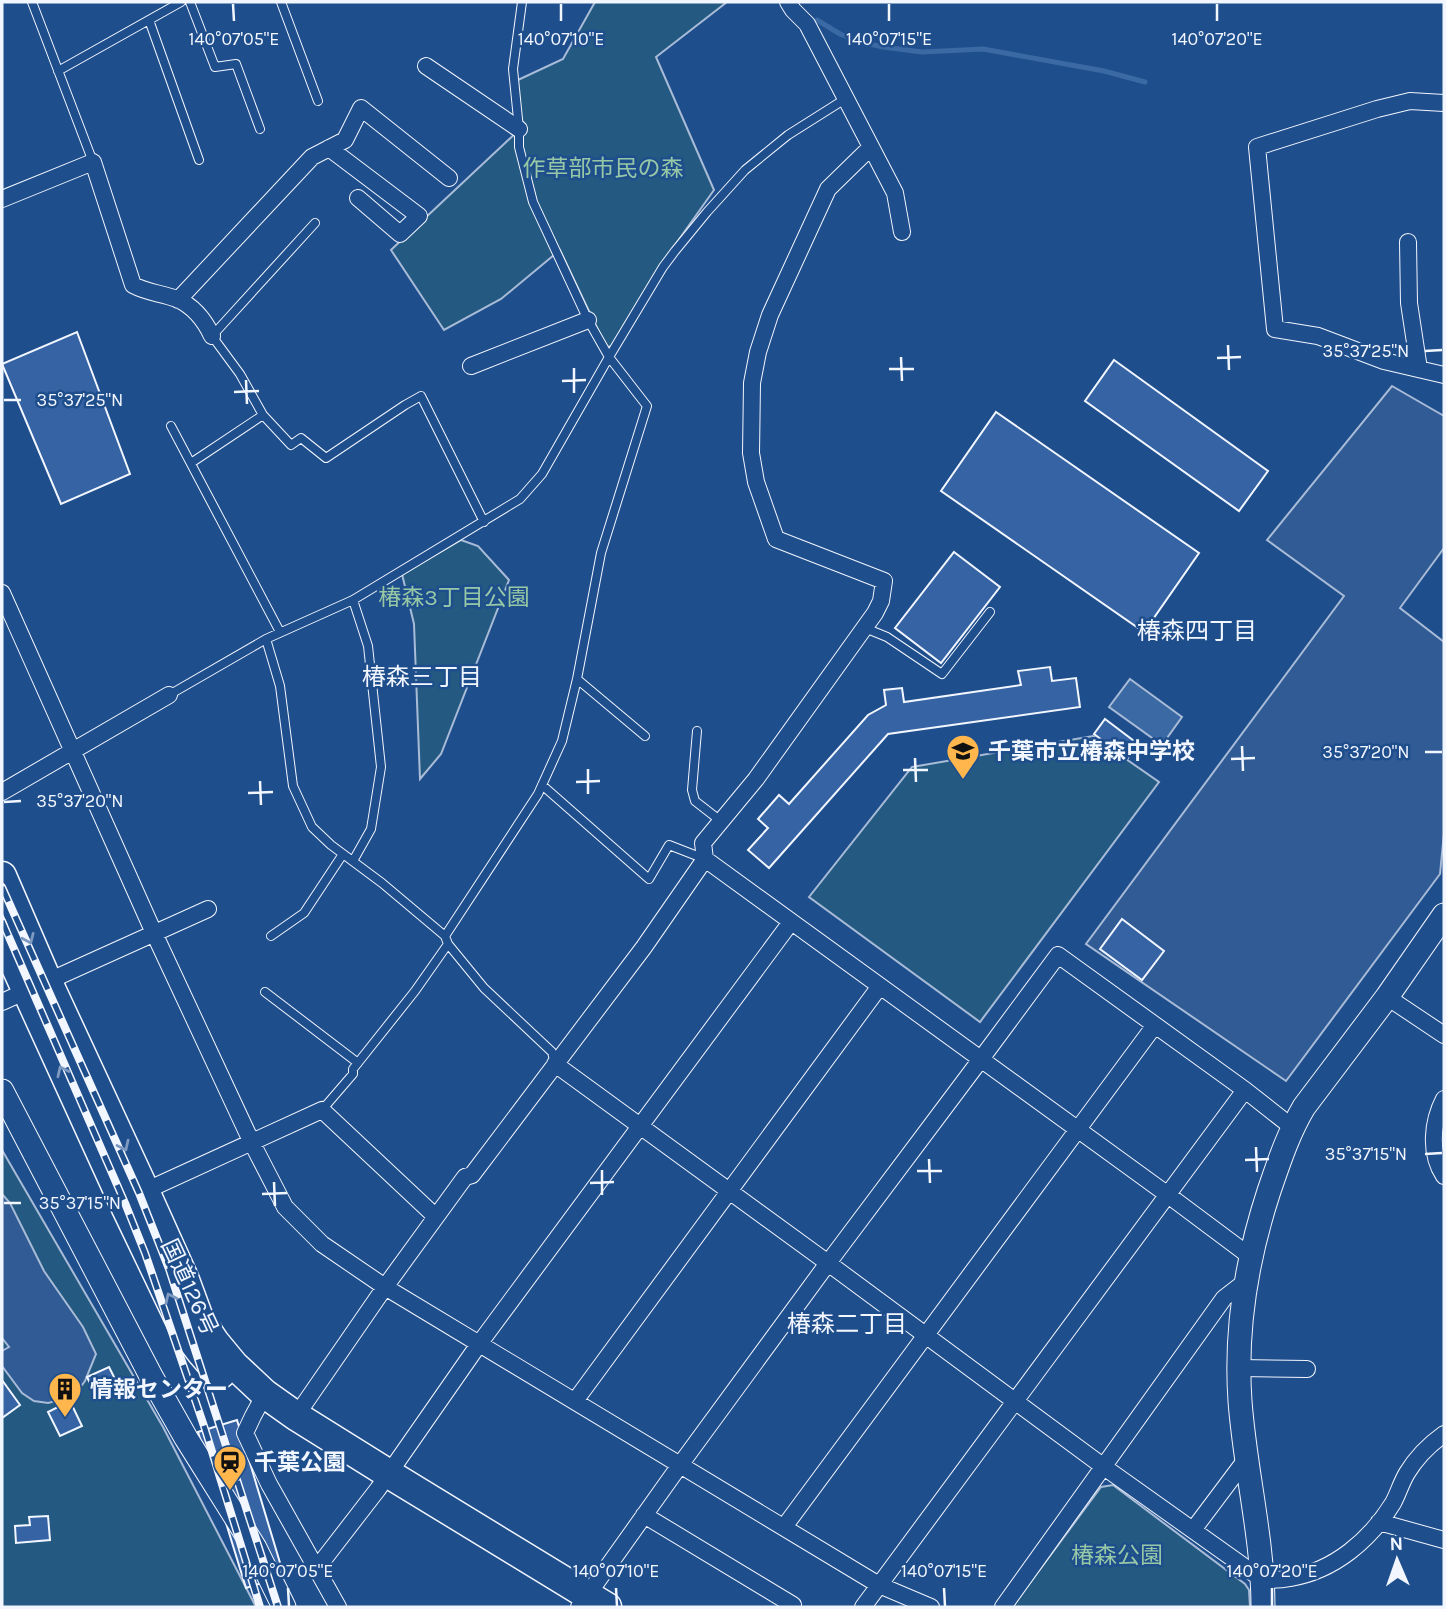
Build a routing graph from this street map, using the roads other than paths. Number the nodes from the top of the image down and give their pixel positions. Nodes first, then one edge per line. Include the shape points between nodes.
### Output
1 (32, 2) edge
2 (181, 2) edge
3 (190, 2) edge
4 (281, 2) edge
5 (523, 2) edge
6 (788, 2) edge
7 (149, 20) junction
8 (426, 66) dead end
9 (58, 71) junction
10 (845, 99) junction
11 (318, 101) dead end
12 (1444, 103) edge
13 (260, 129) dead end
14 (519, 129) junction
15 (329, 148) junction
16 (870, 148) junction
17 (198, 160) dead end
18 (93, 162) junction
19 (449, 177) dead end
20 (358, 198) dead end
21 (2, 199) edge
22 (315, 223) dead end
23 (902, 232) dead end
24 (1408, 242) dead end
25 (178, 300) junction
26 (588, 320) junction
27 (212, 336) junction
28 (609, 357) junction
29 (471, 366) dead end
30 (1419, 369) junction
31 (1444, 375) edge
32 (263, 415) junction
33 (172, 426) dead end
34 (191, 463) junction
35 (484, 522) junction
36 (2, 593) edge
37 (353, 600) junction
38 (990, 612) dead end
39 (865, 628) junction
40 (280, 632) junction
41 (265, 639) junction
42 (577, 680) junction
43 (169, 695) joint
44 (697, 730) dead end
45 (645, 736) dead end
46 (73, 751) junction
47 (542, 785) junction
48 (2, 792) edge
49 (722, 822) junction
50 (343, 854) junction
51 (705, 859) junction
52 (353, 861) junction
53 (2, 876) edge
54 (208, 909) dead end
55 (1444, 915) edge
56 (791, 922) junction
57 (154, 933) junction
58 (271, 936) dead end
59 (2, 937) edge
60 (446, 940) junction
61 (880, 986) junction
62 (25, 990) edge
63 (265, 992) dead end
64 (1387, 997) junction
65 (1155, 1025) junction
66 (1444, 1035) edge
67 (981, 1059) junction
68 (358, 1063) junction
69 (555, 1065) junction
70 (1245, 1090) junction
71 (2, 1091) edge
72 (1444, 1099) edge
73 (322, 1110) junction
74 (639, 1126) junction
75 (1292, 1127) junction
76 (1079, 1130) junction
77 (252, 1143) junction
78 (1444, 1175) edge
79 (145, 1191) junction
80 (729, 1191) junction
81 (1168, 1195) junction
82 (435, 1216) junction
83 (1251, 1257) junction
84 (828, 1263) junction
85 (1247, 1281) junction
86 (385, 1287) junction
87 (925, 1335) junction
88 (479, 1344) junction
89 (1239, 1367) junction
90 (1307, 1369) dead end
91 (261, 1401) junction
92 (575, 1401) junction
93 (1015, 1402) junction
94 (296, 1416) junction
95 (1444, 1434) edge
96 (1247, 1458) junction
97 (680, 1465) junction
98 (1104, 1467) junction
99 (384, 1482) junction
100 (644, 1515) junction
101 (1379, 1522) junction
102 (784, 1527) junction
103 (1193, 1530) junction
104 (1444, 1541) edge
105 (317, 1568) junction
106 (1263, 1580) junction
107 (879, 1585) junction
108 (587, 1604) edge
109 (793, 1605) dead end
110 (284, 1607) edge
111 (338, 1607) edge
112 (863, 1607) edge
113 (931, 1607) edge
114 (1003, 1607) edge
115 (1263, 1607) edge

1 - 9 lane
2 - 7 lane
3 - 13 lane via 215,67 236,64
4 - 11 lane
5 - 14 lane via 513,69
6 - 10 street via 807,24
7 - 9 lane
7 - 17 lane
8 - 14 street
9 - 18 lane
10 - 16 street
10 - 28 lane via 788,135 724,191 663,267
12 - 30 street via 1410,101 1257,147 1275,329 1318,336
14 - 26 lane via 533,202
15 - 19 street via 345,139 361,108
15 - 20 street via 419,216 400,234
15 - 25 street via 312,158
16 - 23 street via 895,193
16 - 39 street via 828,189 770,316 752,383 750,420 756,482 776,539 884,581 881,601
18 - 21 street
18 - 25 street via 133,285
22 - 27 lane
24 - 30 street via 1409,303
25 - 27 street via 194,311
26 - 28 lane
26 - 29 street
27 - 32 lane
28 - 35 lane via 542,474 520,499
28 - 42 lane via 647,406 601,553
30 - 31 street
32 - 34 lane
32 - 35 lane via 291,445 301,438 326,458 421,396
33 - 34 lane
34 - 40 lane
35 - 37 lane
36 - 46 street
37 - 40 lane
37 - 52 lane via 368,646 381,767 371,829
38 - 39 lane via 942,674 887,637
39 - 49 street
40 - 41 lane
41 - 43 lane
41 - 50 lane via 280,686 293,786 312,827
42 - 45 lane
42 - 47 lane via 562,741
43 - 46 street
44 - 49 lane via 695,802
46 - 48 street
46 - 57 street
47 - 51 lane via 649,879 668,845
47 - 60 lane
49 - 51 street via 703,843
50 - 52 lane
50 - 58 lane via 304,913
51 - 56 street
51 - 69 street
52 - 60 lane
53 -> 62 highway, 国道126号
54 - 57 street
55 - 64 street
56 - 61 street
56 - 74 street
57 - 62 street
57 - 77 street
59 - 62 highway, 国道126号
60 - 68 lane via 415,991
60 - 69 lane via 484,988 552,1052
61 - 67 street
61 - 80 street
62 -> 79 highway, 国道126号
91 -> 62 highway, 国道126号 via 205,1360 183,1327
63 - 68 lane
64 - 66 street
64 - 75 street
65 - 67 street via 1058,955
65 - 70 street
65 - 76 street
67 - 76 street
67 - 84 street
68 - 73 lane
69 - 74 street
69 - 82 street
70 - 75 street
70 - 81 street
71 - 110 street via 152,1378
72 - 78 street via 1434,1131 1435,1154
73 - 77 street
73 - 82 street
74 - 80 street
74 - 88 street
75 - 83 street
76 - 81 street
76 - 87 street
77 - 79 street
77 - 86 street via 285,1207 322,1244
79 - 91 highway, 国道126号 via 199,1318
80 - 84 street
80 - 92 street
81 - 83 street
81 - 93 street
82 - 86 street
83 - 85 street
84 - 87 street
84 - 97 street
85 - 89 street
85 - 98 street via 1224,1298
86 - 88 street
86 - 94 street
87 - 93 street
87 - 102 street
88 - 92 street
88 - 99 street
89 - 90 street
89 - 96 street
91 - 94 highway, 国道126号
91 - 99 highway, 国道126号
91 - 105 street via 245,1433
92 - 97 street
93 - 98 street
93 - 107 street
94 - 99 highway, 国道126号
95 - 101 street via 1407,1473
96 - 103 street
96 - 106 street
97 - 100 street
97 - 102 street
98 - 103 street
98 - 114 street
99 - 105 street
99 - 108 highway, 国道126号 via 472,1542
100 - 108 street
100 - 109 street
101 - 104 street
101 - 106 street via 1342,1558 1290,1578
102 - 107 street
103 - 106 street
105 - 111 street
106 - 115 street
107 - 112 street
107 - 113 street

